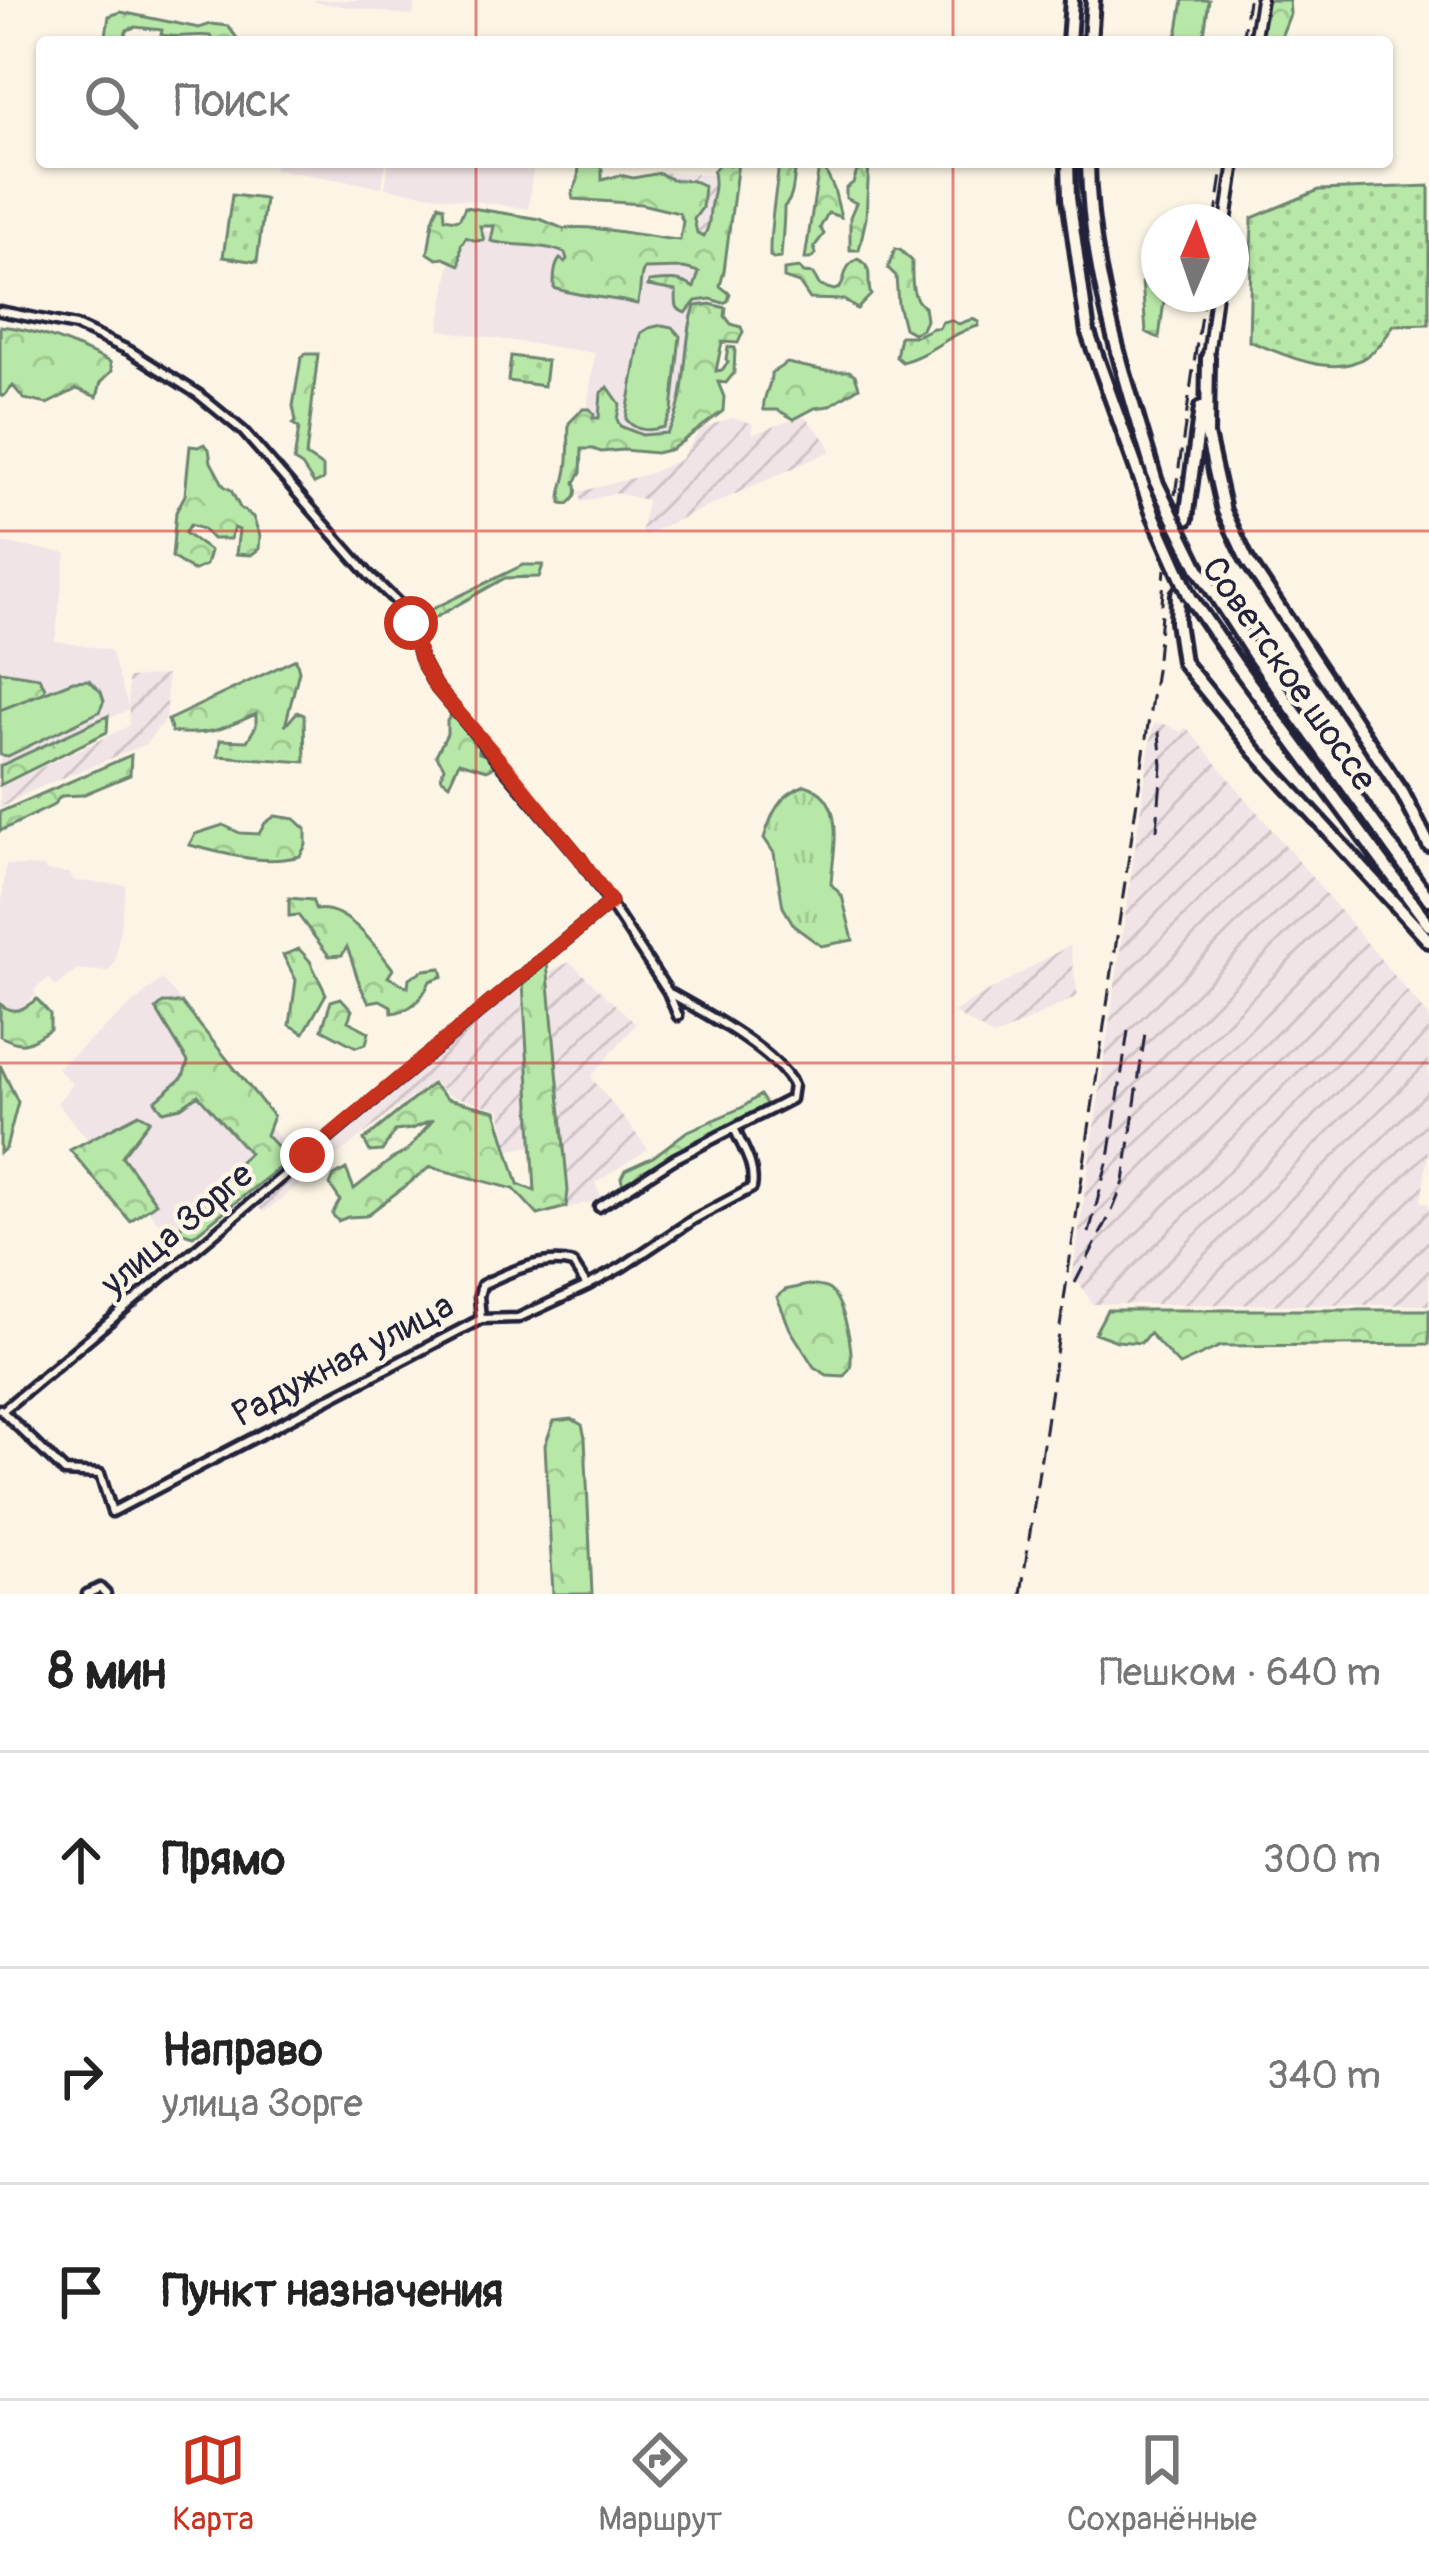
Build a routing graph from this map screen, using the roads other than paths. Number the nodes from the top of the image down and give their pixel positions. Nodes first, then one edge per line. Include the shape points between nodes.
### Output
1 (1072, 0) edge
2 (1093, 0) edge
3 (1261, 0) edge
4 (1069, 36) edge
5 (1090, 36) edge
6 (1255, 36) edge
7 (1068, 168) edge
8 (1088, 168) edge
9 (1233, 168) edge
10 (1228, 204) edge
11 (0, 310) edge
12 (1214, 312) edge
13 (1208, 357) junction
14 (1186, 519) tunnel mouth
15 (1184, 596) junction
16 (1429, 845) edge
17 (1429, 899) edge
18 (611, 902) junction
19 (1429, 925) edge
20 (1429, 941) edge
21 (668, 992) junction
22 (678, 1016) dead end
23 (734, 1129) junction
24 (599, 1208) dead end
25 (587, 1286) junction
26 (481, 1319) junction
27 (1, 1410) edge
28 (87, 1594) edge
29 (106, 1594) edge

1 - 4 highway
2 - 5 highway
3 - 6 street
7 - 15 highway, Советское шоссе, bridge via 1088,333
8 - 17 highway, Советское шоссе, bridge via 1109,326 1156,482 1254,655
9 - 10 street
11 - 18 street via 76,326 130,351 243,431 400,606 435,686
12 - 13 street
13 - 14 highway
13 - 16 highway via 1207,435 1224,511 1247,560
15 - 19 highway, Советское шоссе
15 - 20 highway via 1177,622 1184,662
18 - 21 street
18 - 27 street, улица Зорге
21 - 22 street
21 - 23 street via 776,1062 793,1085 791,1100
23 - 24 street
23 - 25 street, Радужная улица via 751,1164 752,1188
25 - 26 street, Радужная улица via 518,1318
25 - 26 street via 573,1264 560,1260 518,1270 482,1285
26 - 27 street, Радужная улица via 112,1512 100,1474 65,1472
28 - 29 street

